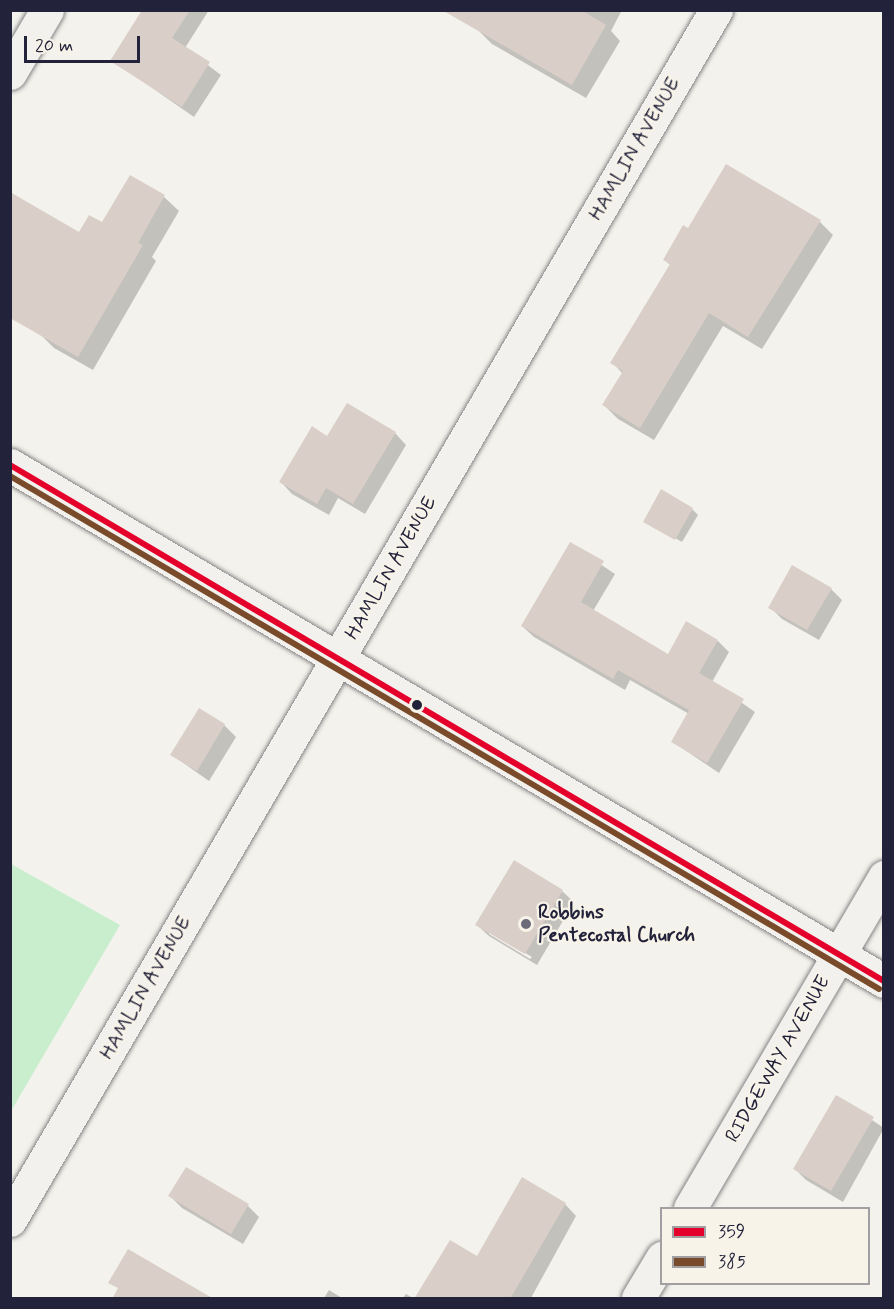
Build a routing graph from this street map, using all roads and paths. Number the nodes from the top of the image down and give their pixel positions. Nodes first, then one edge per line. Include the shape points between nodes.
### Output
1 (47, 10) edge
2 (716, 10) edge
3 (10, 73) edge
4 (10, 465) edge
5 (338, 658) junction
6 (884, 877) edge
7 (839, 955) junction
8 (884, 981) edge
9 (691, 1207) edge
10 (10, 1220) edge
11 (660, 1261) edge
12 (638, 1299) edge

1 - 3 street
2 - 5 street, HAMLIN AVENUE
4 - 5 street
5 - 7 street
5 - 10 street, HAMLIN AVENUE
6 - 7 street, RIDGEWAY AVENUE
7 - 8 street
7 - 9 street, RIDGEWAY AVENUE
11 - 12 street

